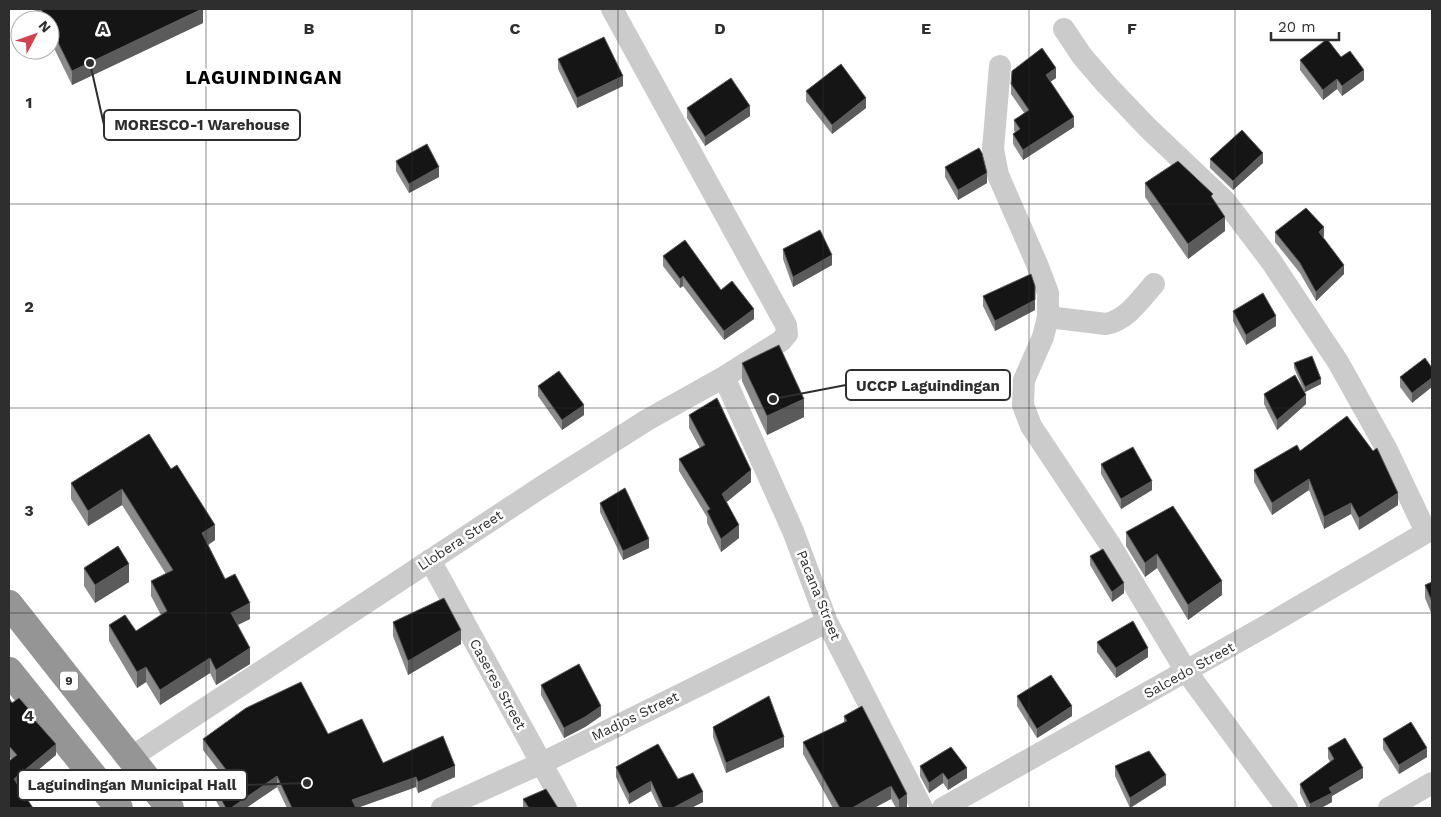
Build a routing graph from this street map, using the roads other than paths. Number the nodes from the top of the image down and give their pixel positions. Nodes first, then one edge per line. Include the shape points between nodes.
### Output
1 (612, 9) edge
2 (1064, 29) dead end
3 (1000, 66) dead end
4 (1154, 284) dead end
5 (1048, 317) junction
6 (724, 377) junction
7 (1429, 530) edge
8 (430, 560) junction
9 (9, 604) edge
10 (827, 622) junction
11 (9, 671) edge
12 (1186, 671) junction
13 (130, 758) junction
14 (542, 762) junction
15 (1432, 783) edge
16 (119, 808) edge
17 (170, 808) edge
18 (442, 808) edge
19 (566, 808) edge
20 (922, 808) edge
21 (944, 808) edge
22 (1287, 808) edge
23 (1390, 808) edge

1 - 6 street, Llobera Street via 786,325 787,334 782,341
2 - 7 street via 1106,84 1226,202 1271,261 1338,362
3 - 5 street via 993,148 998,175 1038,264 1048,293
4 - 5 street via 1124,317 1115,322 1106,324
5 - 12 street via 1024,380 1023,405 1031,426 1109,543
6 - 8 street, Llobera Street via 647,420
6 - 10 street, Pacana Street via 793,531
7 - 12 street, Salcedo Street
8 - 13 street, Llobera Street
8 - 14 street, Caseres Street
9 - 13 highway, 9
10 - 14 street, Madjos Street
10 - 20 street, Pacana Street
11 - 16 highway
12 - 21 street, Salcedo Street
12 - 22 street
13 - 17 highway, 9
14 - 18 street, Madjos Street
14 - 19 street, Caseres Street
15 - 23 street

